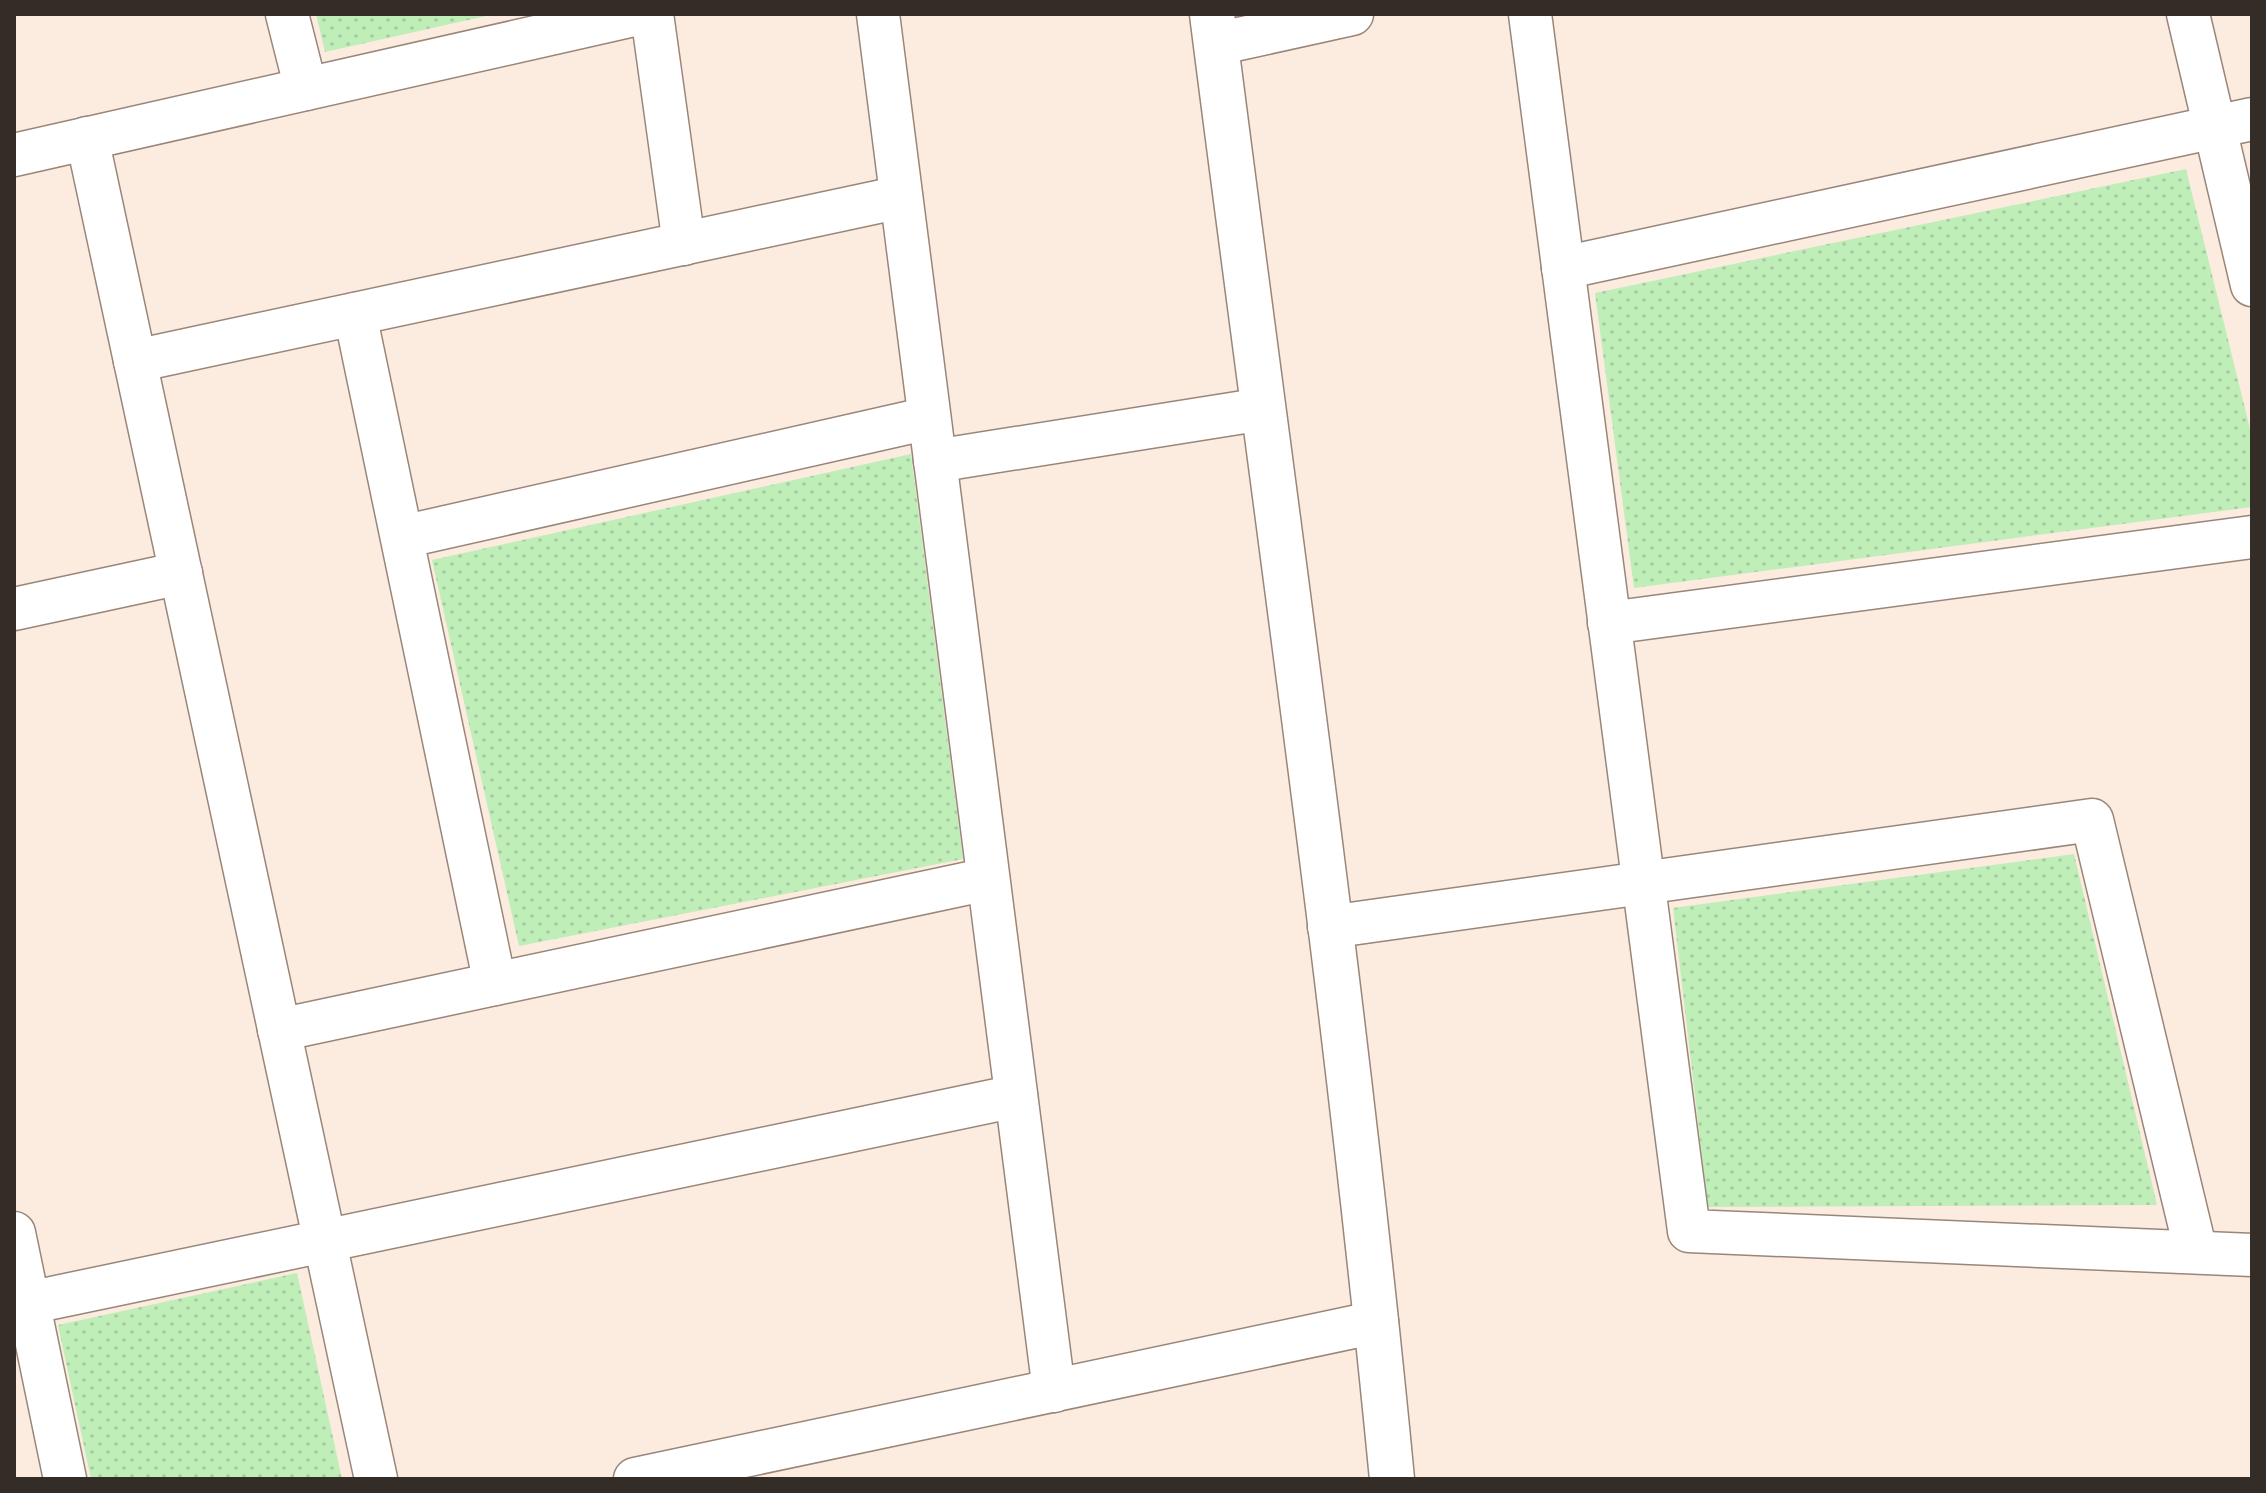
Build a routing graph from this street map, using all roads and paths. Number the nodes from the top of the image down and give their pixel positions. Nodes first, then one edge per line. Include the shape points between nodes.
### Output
1 (287, 14) edge
2 (638, 14) edge
3 (652, 14) edge
4 (878, 14) edge
5 (1352, 14) edge
6 (1530, 14) edge
7 (2188, 14) edge
8 (1214, 29) edge
9 (306, 89) junction
10 (2234, 123) edge
11 (87, 138) junction
12 (14, 155) edge
13 (901, 197) junction
14 (684, 244) junction
15 (1563, 268) junction
16 (2252, 285) edge
17 (355, 314) junction
18 (135, 361) junction
19 (1263, 409) junction
20 (929, 418) junction
21 (935, 461) junction
22 (402, 537) junction
23 (2252, 537) edge
24 (181, 573) junction
25 (14, 609) edge
26 (1609, 623) junction
27 (988, 879) junction
28 (1643, 882) junction
29 (1329, 927) junction
30 (495, 984) junction
31 (279, 1030) junction
32 (1016, 1096) junction
33 (14, 1233) edge
34 (325, 1241) junction
35 (2196, 1252) junction
36 (2252, 1255) edge
37 (28, 1303) junction
38 (1377, 1322) junction
39 (1054, 1391) junction
40 (65, 1479) edge
41 (376, 1479) edge
42 (635, 1479) edge
43 (1392, 1479) edge

1 - 9 street
2 - 9 street
3 - 14 street
4 - 13 street
5 - 8 street
6 - 15 street
7 - 10 street
8 - 19 street
9 - 11 street
10 - 15 street
10 - 16 street
11 - 12 street
11 - 18 street
13 - 14 street
13 - 20 street
14 - 17 street
15 - 26 street
17 - 18 street
17 - 22 street
18 - 24 street
19 - 21 street
19 - 29 street
20 - 21 street
20 - 22 street
21 - 27 street
22 - 30 street
23 - 26 street
24 - 25 street
24 - 31 street
26 - 28 street
27 - 30 street
27 - 32 street
28 - 29 street
28 - 35 street via 1689,1231
28 - 35 street via 2092,820
29 - 38 street
30 - 31 street
31 - 34 street
32 - 34 street
32 - 39 street
33 - 37 street
34 - 37 street
34 - 41 street
35 - 36 street
37 - 40 street
38 - 39 street
38 - 43 street
39 - 42 street

